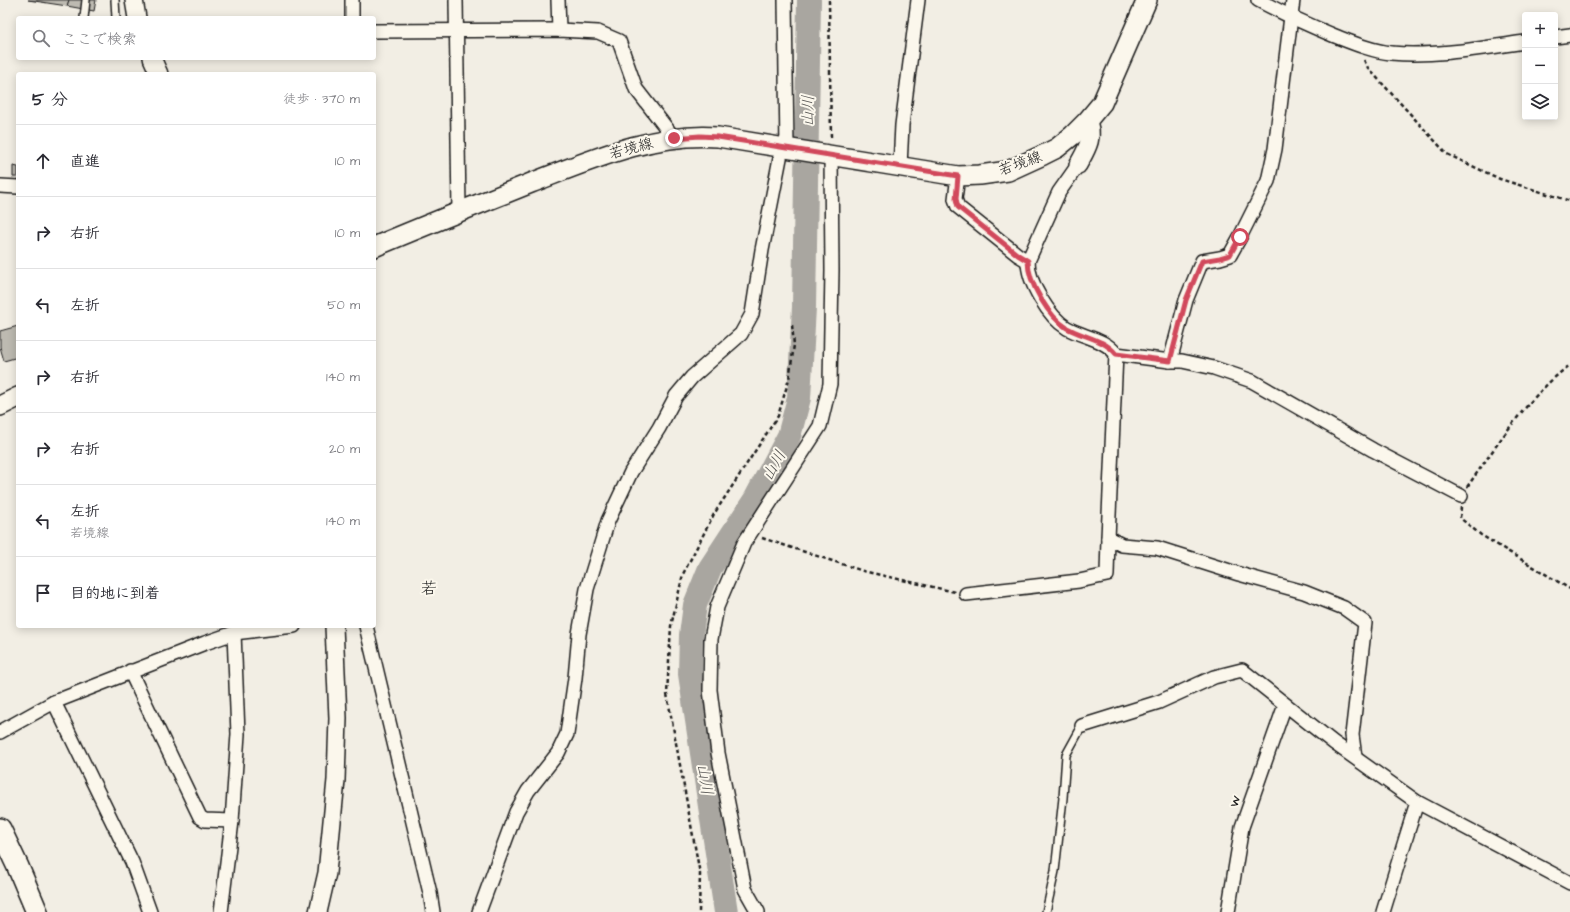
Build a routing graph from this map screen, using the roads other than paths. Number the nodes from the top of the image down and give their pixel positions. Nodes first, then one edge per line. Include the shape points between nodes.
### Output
1 (86, 0) edge
2 (115, 0) edge
3 (134, 0) edge
4 (352, 0) edge
5 (456, 0) edge
6 (558, 0) edge
7 (785, 0) edge
8 (918, 0) edge
9 (1147, 0) edge
10 (1258, 0) edge
11 (1293, 0) edge
12 (84, 16) edge
13 (116, 16) edge
14 (137, 16) edge
15 (352, 16) edge
16 (1292, 18) junction
17 (559, 30) junction
18 (376, 31) edge
19 (456, 31) junction
20 (1570, 34) edge
21 (1558, 36) edge
22 (1522, 42) edge
23 (153, 60) edge
24 (158, 72) edge
25 (1087, 121) junction
26 (674, 138) junction
27 (789, 149) junction
28 (827, 155) junction
29 (1078, 165) joint
30 (900, 166) junction
31 (958, 176) junction
32 (0, 186) edge
33 (16, 187) edge
34 (459, 211) junction
35 (376, 246) edge
36 (1028, 261) junction
37 (1116, 354) junction
38 (1170, 361) junction
39 (16, 398) edge
40 (0, 406) edge
41 (1460, 496) road end
42 (1108, 538) junction
43 (966, 594) road end
44 (277, 628) edge
45 (334, 628) edge
46 (366, 628) edge
47 (234, 633) junction
48 (130, 671) junction
49 (54, 702) junction
50 (1285, 705) junction
51 (1082, 726) joint
52 (0, 732) edge
53 (1355, 757) junction
54 (1417, 802) junction
55 (232, 820) junction
56 (0, 829) edge
57 (1570, 883) edge
58 (38, 912) edge
59 (150, 912) edge
60 (221, 912) edge
61 (318, 912) edge
62 (433, 912) edge
63 (479, 912) edge
64 (758, 912) edge
65 (1046, 912) edge
66 (1228, 912) edge
67 (1384, 912) edge

1 - 12 lane
2 - 13 lane
3 - 14 street
4 - 15 street
5 - 19 street
6 - 17 street
7 - 27 street
8 - 30 street via 902,125
9 - 25 main road, 若境線 via 1102,103
10 - 16 street
11 - 16 street
16 - 22 street via 1355,44 1389,53 1412,54 1479,49
16 - 38 street via 1276,150 1268,181 1230,255 1202,261 1186,300
17 - 19 street
17 - 26 street via 598,32 620,41 636,89
18 - 19 street
19 - 34 street
20 - 21 street
23 - 24 street
25 - 29 street via 1091,136
25 - 31 main road, 若境線 via 1057,148 1008,171
26 - 27 main road, 若境線 via 700,136
26 - 34 main road, 若境線 via 597,158
27 - 28 main road, 若境線
27 - 63 street via 762,250 752,314 741,334 692,377 676,396 631,472 608,521 587,589 567,734 558,753 528,791 516,812
28 - 30 main road, 若境線
28 - 64 street via 832,270 830,384 820,426 744,543 717,607 711,639 710,690 718,753 745,888
29 - 36 street via 1059,192
30 - 31 main road, 若境線
31 - 36 street via 958,207
32 - 33 street
34 - 35 main road, 若境線
36 - 37 street via 1033,284 1055,319 1068,328 1102,342
37 - 38 street
37 - 42 street
38 - 41 street via 1214,368 1252,381
39 - 40 main road
42 - 43 street via 1107,575 1079,581
42 - 53 street via 1122,545 1157,548 1304,592 1344,608 1365,623 1352,735
44 - 47 street
45 - 61 street via 338,718 336,780 327,873
46 - 62 street
47 - 48 street
47 - 55 street via 238,734
48 - 49 street
48 - 55 street via 200,817 205,820
49 - 52 street
49 - 59 street via 132,862
50 - 51 street via 1242,670 1214,676 1159,702
50 - 53 street
50 - 66 street, w via 1242,827
51 - 65 lane via 1066,755 1055,871
53 - 54 street
54 - 57 street
54 - 67 street
55 - 60 street
56 - 58 main road

